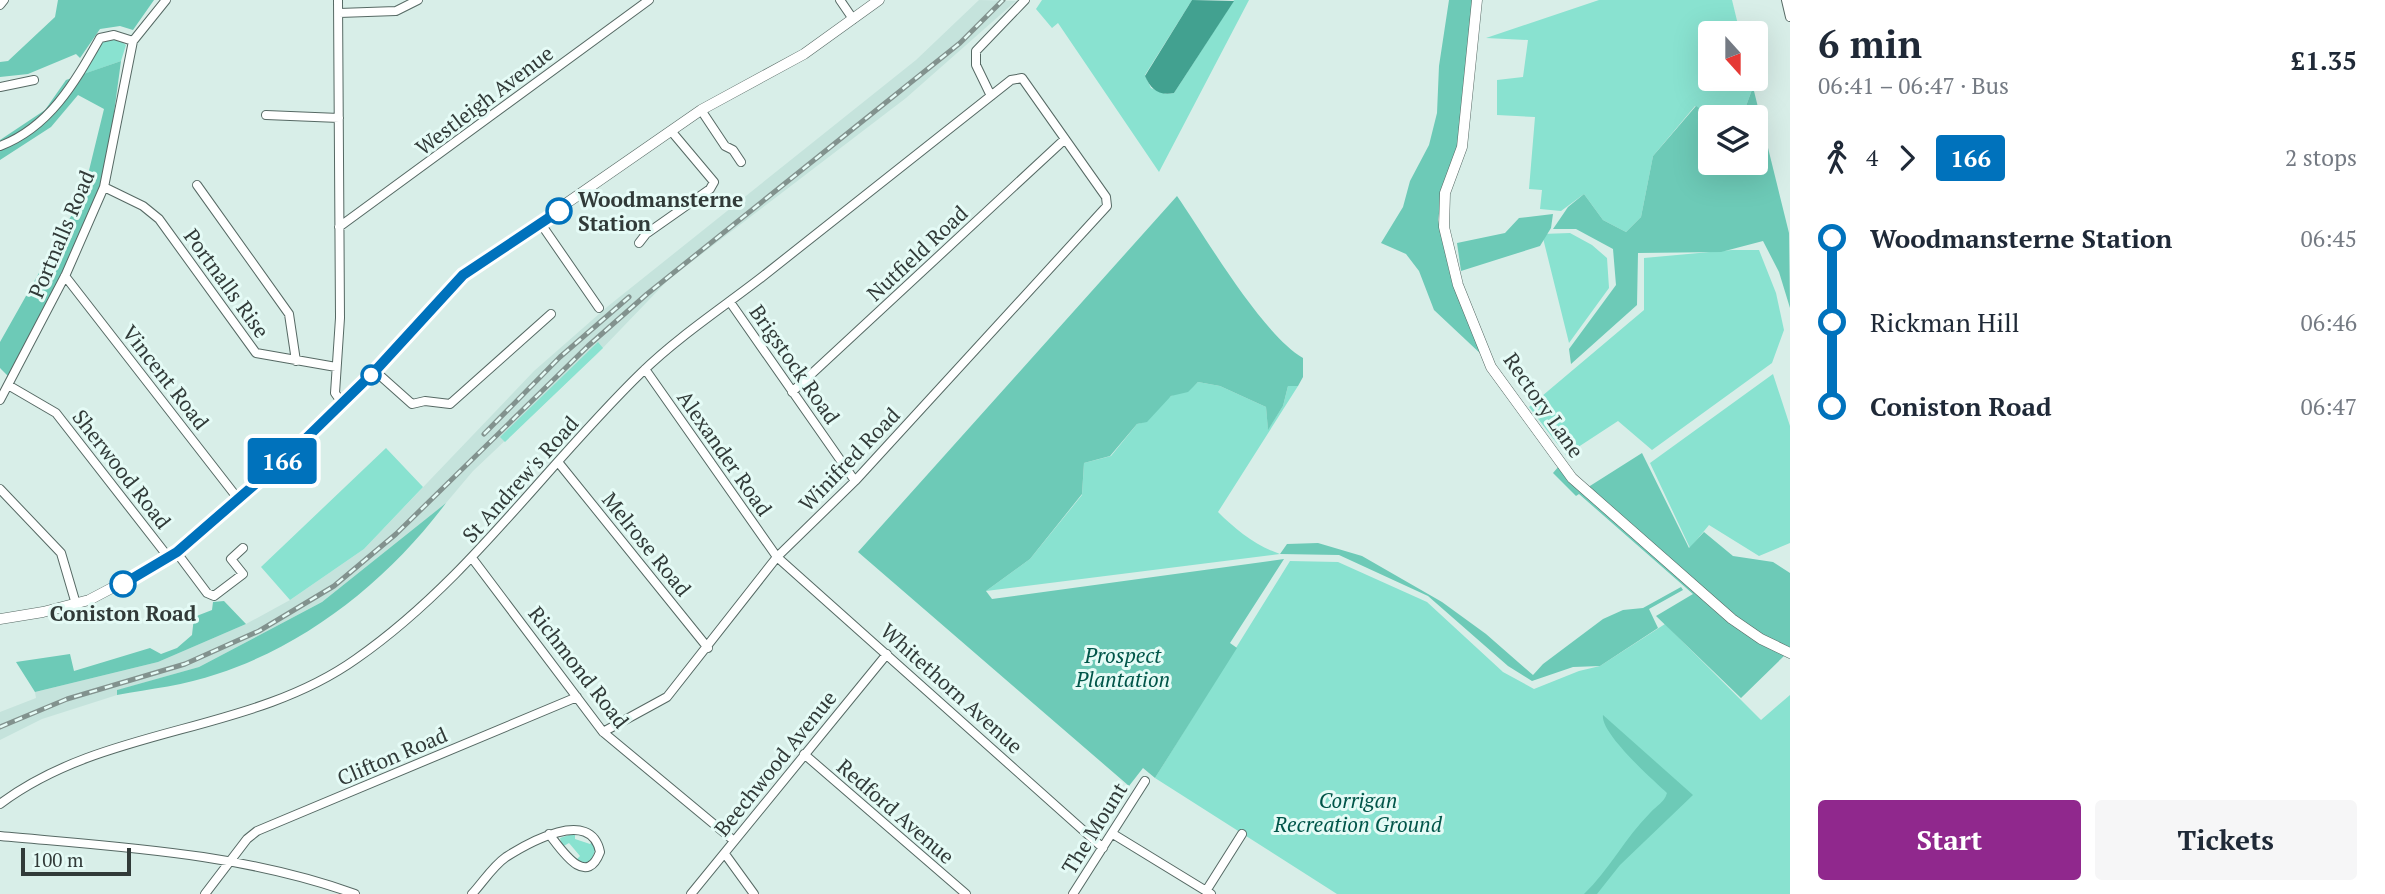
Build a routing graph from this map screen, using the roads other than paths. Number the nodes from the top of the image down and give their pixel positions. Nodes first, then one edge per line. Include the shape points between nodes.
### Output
1 (4, 0) edge
2 (166, 0) edge
3 (338, 0) edge
4 (418, 0) edge
5 (649, 0) edge
6 (840, 0) edge
7 (879, 0) edge
8 (1026, 0) edge
9 (1477, 0) edge
10 (1786, 0) edge
11 (0, 5) edge
12 (339, 13) junction
13 (1790, 17) edge
14 (853, 19) junction
15 (133, 41) junction
16 (34, 80) dead end
17 (0, 87) edge
18 (991, 96) junction
19 (701, 110) junction
20 (266, 115) dead end
21 (339, 118) junction
22 (672, 132) junction
23 (1065, 139) junction
24 (0, 146) edge
25 (741, 162) dead end
26 (197, 185) dead end
27 (104, 187) junction
28 (541, 224) junction
29 (339, 227) junction
30 (639, 243) dead end
31 (65, 276) junction
32 (730, 302) junction
33 (599, 308) dead end
34 (551, 314) dead end
35 (296, 361) junction
36 (336, 368) junction
37 (645, 369) junction
38 (375, 371) junction
39 (8, 385) junction
40 (792, 392) junction
41 (0, 401) edge
42 (342, 403) junction
43 (558, 462) junction
44 (855, 481) junction
45 (0, 489) edge
46 (239, 500) junction
47 (243, 548) dead end
48 (173, 555) junction
49 (777, 557) junction
50 (472, 558) junction
51 (76, 604) junction
52 (0, 619) edge
53 (708, 648) junction
54 (1790, 653) edge
55 (887, 654) junction
56 (577, 697) junction
57 (603, 732) junction
58 (804, 754) junction
59 (1144, 781) dead end
60 (0, 804) edge
61 (549, 834) junction
62 (1113, 834) junction
63 (1242, 834) dead end
64 (0, 836) edge
65 (733, 840) junction
66 (1103, 848) junction
67 (725, 854) junction
68 (232, 862) junction
69 (1209, 893) edge
70 (205, 894) edge
71 (355, 894) edge
72 (472, 894) edge
73 (691, 894) edge
74 (754, 894) edge
75 (966, 894) edge
76 (1073, 894) edge

1 - 11 street
2 - 15 street, Portnalls Road
3 - 12 street
4 - 12 street via 396,11
5 - 29 street, Westleigh Avenue
6 - 14 street
7 - 14 main road
8 - 18 street via 975,54
9 - 54 main road, Rectory Lane via 1462,147 1445,193 1444,227 1458,285 1491,367 1573,478 1732,619
10 - 13 street
12 - 21 street
14 - 19 main road via 791,61
15 - 24 street via 114,35 100,38 56,108
15 - 27 street, Portnalls Road
16 - 17 street
18 - 23 street, St Andrew's Road via 1019,77
18 - 32 street, St Andrew's Road
19 - 22 main road
19 - 25 street
20 - 21 street
21 - 29 street
22 - 28 main road
22 - 30 street via 714,182
23 - 40 street, Nutfield Road
23 - 44 street, Winifred Road via 1106,197 1105,209
26 - 35 street via 289,314
27 - 31 street, Portnalls Road
27 - 35 street, Portnalls Rise via 159,219 251,349
28 - 33 street
28 - 38 main road via 463,275
29 - 36 street
31 - 39 street, Portnalls Road
31 - 46 street, Vincent Road
32 - 37 street, St Andrew's Road
32 - 40 street, Brigstock Road
34 - 38 street via 450,404 412,404
35 - 36 street, Portnalls Rise
36 - 42 street via 335,393
37 - 43 street, St Andrew's Road
37 - 49 street, Alexander Road
38 - 42 main road
39 - 41 street, Portnalls Road
39 - 48 street, Sherwood Road via 56,413
40 - 44 street, Brigstock Road
42 - 46 main road
43 - 50 street, St Andrew's Road
43 - 53 street, Melrose Road
44 - 49 street, Winifred Road
45 - 51 street via 61,553
46 - 48 main road
47 - 48 street, Sherwood Road via 231,559 243,574 214,596
48 - 51 main road via 136,578
49 - 53 street, Winifred Road
49 - 55 street, Whitethorn Avenue
50 - 56 street, Richmond Road
50 - 60 street, St Andrew's Road via 358,658 314,686 263,707 70,764
51 - 52 main road
53 - 57 street, Winifred Road via 667,697
55 - 58 street, Beechwood Avenue
55 - 66 street, Whitethorn Avenue
56 - 57 street, Richmond Road
56 - 68 street, Clifton Road via 257,831
57 - 65 street, Richmond Road
58 - 65 street, Beechwood Avenue
58 - 75 street, Redford Avenue
59 - 62 street, The Mount
61 - 61 street via 569,828 581,831 598,845 596,861 578,866
61 - 72 street via 505,858
62 - 66 street, The Mount
62 - 69 street
63 - 69 street
64 - 68 street
65 - 67 street, Beechwood Avenue
66 - 76 street, The Mount
67 - 73 street, Beechwood Avenue
67 - 74 street
68 - 70 street, Clifton Road
68 - 71 street via 296,874

